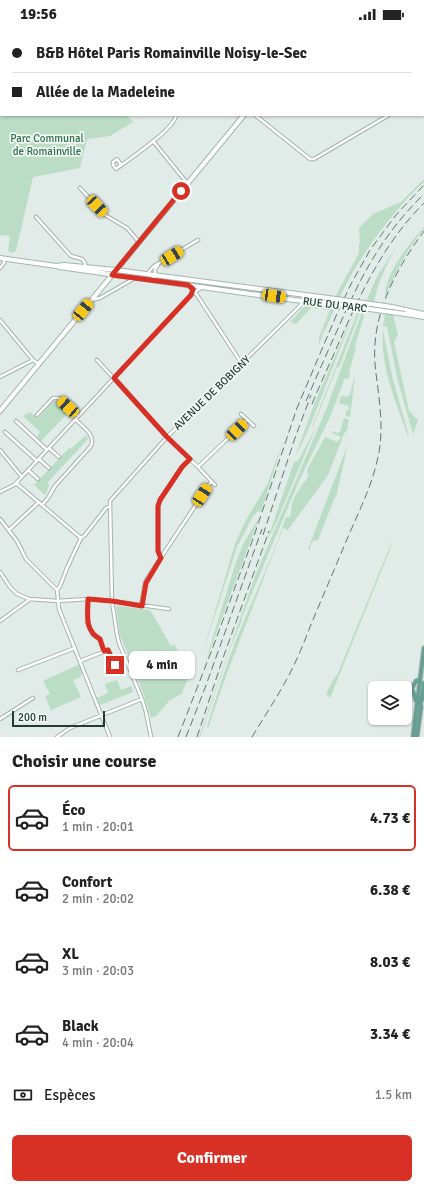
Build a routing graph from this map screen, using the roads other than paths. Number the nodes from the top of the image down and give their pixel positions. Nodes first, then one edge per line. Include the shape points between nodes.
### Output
1 (176, 116) edge
2 (243, 116) edge
3 (256, 116) edge
4 (387, 116) edge
5 (153, 142) junction
6 (121, 165) dead end
7 (187, 183) junction
8 (80, 188) dead end
9 (36, 217) dead end
10 (198, 240) dead end
11 (139, 242) junction
12 (2, 259) edge
13 (158, 265) junction
14 (56, 266) junction
15 (85, 267) junction
16 (0, 268) edge
17 (150, 269) junction
18 (116, 270) junction
19 (155, 273) junction
20 (147, 274) junction
21 (112, 275) junction
22 (135, 278) junction
23 (151, 280) junction
24 (188, 285) junction
25 (202, 287) junction
26 (195, 292) junction
27 (191, 295) junction
28 (304, 296) junction
29 (313, 299) junction
30 (91, 300) junction
31 (303, 301) junction
32 (405, 312) junction
33 (424, 314) edge
34 (424, 317) edge
35 (0, 320) edge
36 (33, 360) junction
37 (97, 360) dead end
38 (39, 364) junction
39 (242, 364) junction
40 (0, 376) edge
41 (114, 378) junction
42 (0, 411) edge
43 (242, 414) dead end
44 (37, 415) dead end
45 (78, 416) junction
46 (76, 419) junction
47 (246, 420) junction
48 (16, 421) dead end
49 (254, 426) dead end
50 (5, 432) dead end
51 (167, 437) junction
52 (48, 449) junction
53 (0, 450) edge
54 (59, 457) dead end
55 (190, 459) junction
56 (38, 460) junction
57 (198, 467) junction
58 (49, 468) dead end
59 (28, 470) junction
60 (22, 477) junction
61 (38, 479) dead end
62 (211, 482) junction
63 (16, 483) junction
64 (215, 485) dead end
65 (0, 492) edge
66 (40, 503) junction
67 (110, 506) junction
68 (0, 519) edge
69 (9, 530) junction
70 (81, 538) junction
71 (161, 558) junction
72 (0, 572) edge
73 (57, 590) junction
74 (29, 599) junction
75 (88, 599) junction
76 (58, 601) junction
77 (112, 601) junction
78 (142, 606) junction
79 (169, 609) dead end
80 (0, 621) edge
81 (75, 648) junction
82 (424, 648) edge
83 (104, 651) junction
84 (80, 661) junction
85 (115, 665) dead end
86 (18, 670) dead end
87 (422, 681) edge
88 (33, 698) dead end
89 (142, 699) junction
90 (101, 715) junction
91 (0, 719) edge
92 (57, 737) edge
93 (110, 737) edge
94 (151, 737) edge
95 (413, 737) edge
96 (418, 737) edge

1 - 5 street via 175,120
2 - 7 main road
3 - 4 street via 310,159
5 - 6 street
5 - 7 street
7 - 11 main road
8 - 11 street via 105,215 127,228
9 - 15 street via 71,256 82,259
10 - 13 street
11 - 18 main road
12 - 14 main road, RUE DU PARC
12 - 16 street via 4,263
13 - 17 street
13 - 19 street
14 - 15 main road, RUE DU PARC
14 - 21 main road, RUE DU PARC
15 - 18 main road, RUE DU PARC
17 - 19 street
17 - 20 street
18 - 20 main road, RUE DU PARC
18 - 21 main road
19 - 20 main road, RUE DU PARC
19 - 23 street
19 - 28 main road, RUE DU PARC
20 - 23 street
21 - 22 main road, RUE DU PARC
21 - 30 main road
22 - 23 main road, RUE DU PARC
22 - 30 street via 100,298
23 - 24 main road, RUE DU PARC
24 - 25 main road, RUE DU PARC
24 - 27 street via 193,289
25 - 26 street
25 - 31 main road, RUE DU PARC
26 - 27 street
26 - 39 street
27 - 41 street
28 - 29 main road, RUE DU PARC
28 - 31 street, AVENUE DE BOBIGNY
29 - 31 main road, RUE DU PARC
29 - 32 main road, RUE DU PARC, bridge
30 - 38 main road
31 - 39 street, AVENUE DE BOBIGNY
32 - 33 main road, RUE DU PARC
32 - 34 main road, RUE DU PARC
35 - 36 street
36 - 38 street
36 - 40 street
37 - 41 street
38 - 42 main road
39 - 51 street, AVENUE DE BOBIGNY
41 - 45 street
41 - 51 street
43 - 47 street
44 - 45 street via 53,398 58,398
45 - 46 street
46 - 52 street
46 - 66 street via 91,435 93,442 55,486 48,498
47 - 49 street
47 - 57 street
48 - 52 street
50 - 56 street
51 - 55 street
51 - 67 street, AVENUE DE BOBIGNY via 113,497
52 - 54 street
52 - 56 street
53 - 60 street
55 - 57 street
55 - 71 street via 182,467 158,506 158,551
56 - 58 street
56 - 59 street
57 - 62 street
59 - 60 street
59 - 61 street
60 - 63 street
62 - 64 street
62 - 71 street
63 - 65 street
63 - 66 street
66 - 69 street
66 - 70 street
67 - 70 street, AVENUE DE BOBIGNY
67 - 77 street
68 - 69 street
69 - 73 street via 26,559
70 - 73 street, AVENUE DE BOBIGNY
71 - 78 street via 146,583
72 - 74 street via 17,594
73 - 76 street
74 - 76 street
74 - 80 street
75 - 76 street
75 - 77 street
75 - 83 street via 88,622 93,635 100,639
76 - 81 street
77 - 78 street
77 - 89 street via 117,634
78 - 79 street
81 - 84 street
81 - 86 street
82 - 87 main road
83 - 84 street
83 - 85 street via 108,650
84 - 90 street
87 - 95 main road via 416,681 412,688 417,703
87 - 96 main road
88 - 91 street
89 - 90 street
89 - 94 street
90 - 92 street via 70,728
90 - 93 street

